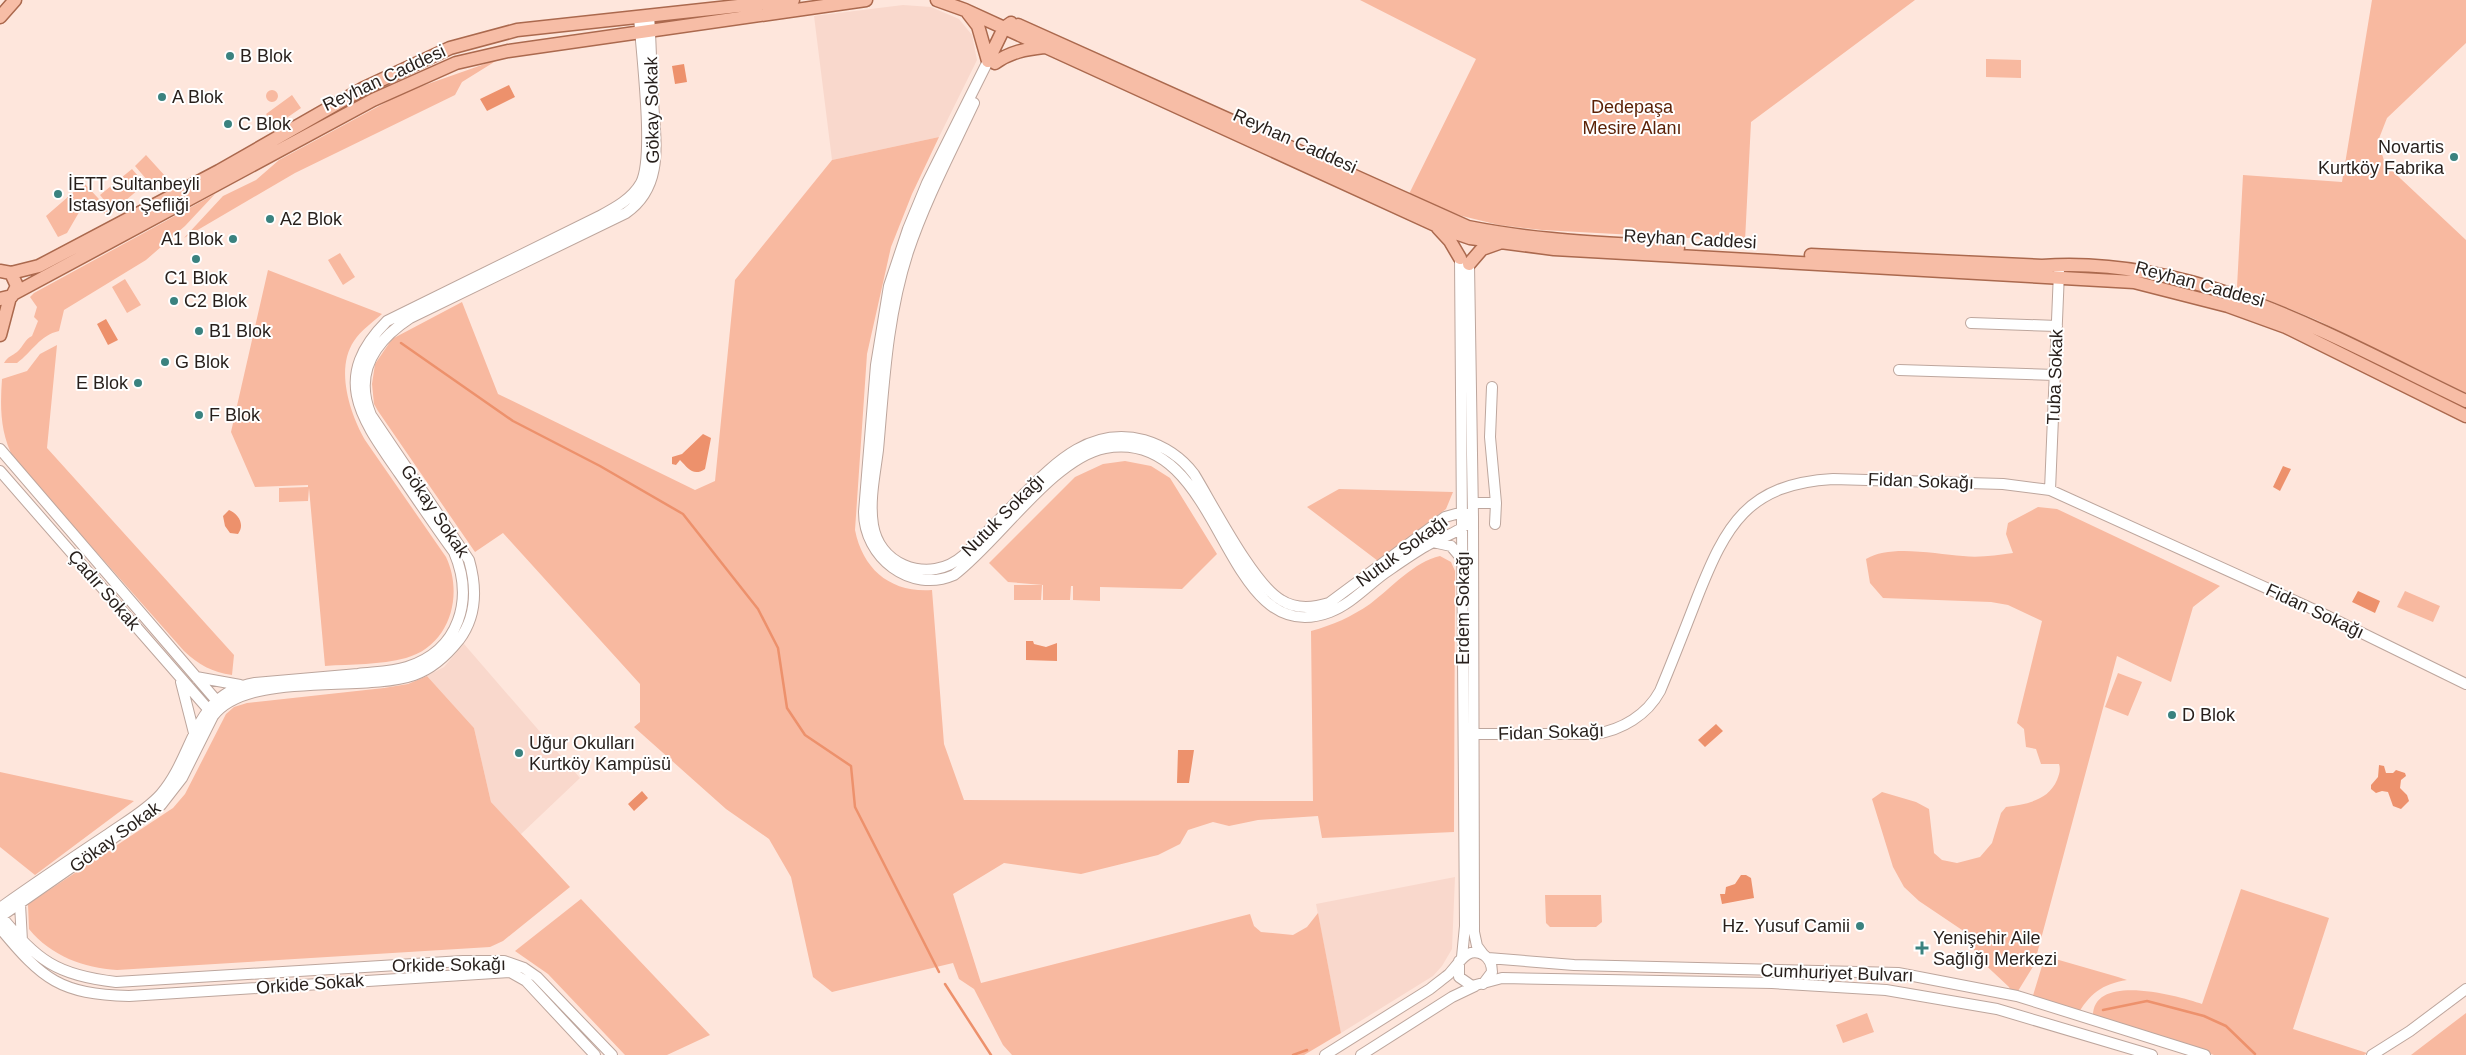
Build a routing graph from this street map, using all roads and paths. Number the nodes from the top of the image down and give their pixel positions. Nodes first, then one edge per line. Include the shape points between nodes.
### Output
1 (15, 0) edge
2 (793, 0) edge
3 (866, 0) edge
4 (937, 0) edge
5 (963, 5) edge
6 (644, 16) junction
7 (0, 17) edge
8 (1010, 27) junction
9 (645, 32) junction
10 (1045, 47) junction
11 (991, 62) junction
12 (195, 190) junction
13 (1428, 221) junction
14 (1466, 233) junction
15 (1502, 243) junction
16 (530, 254) junction
17 (0, 261) edge
18 (1465, 261) junction
19 (2059, 271) junction
20 (7, 272) edge
21 (8, 297) edge
22 (1971, 323) dead end
23 (2057, 326) junction
24 (0, 335) edge
25 (1899, 370) dead end
26 (2056, 375) junction
27 (1492, 387) dead end
28 (2466, 401) edge
29 (2466, 416) edge
30 (0, 449) edge
31 (0, 471) edge
32 (2050, 490) junction
33 (1473, 503) junction
34 (1496, 503) junction
35 (1462, 512) junction
36 (1473, 516) junction
37 (1495, 524) dead end
38 (1463, 528) junction
39 (1432, 542) junction
40 (1463, 560) junction
41 (142, 614) junction
42 (132, 623) junction
43 (179, 676) junction
44 (196, 677) junction
45 (2466, 684) edge
46 (241, 685) junction
47 (214, 707) junction
48 (194, 733) junction
49 (1473, 734) junction
50 (20, 904) junction
51 (0, 914) edge
52 (0, 928) edge
53 (0, 936) edge
54 (10, 940) junction
55 (22, 941) junction
56 (1485, 956) junction
57 (1461, 959) junction
58 (1574, 965) junction
59 (1708, 968) junction
60 (280, 973) junction
61 (1574, 978) junction
62 (1710, 982) junction
63 (1479, 985) junction
64 (281, 986) junction
65 (2466, 989) edge
66 (2010, 994) junction
67 (2004, 1011) junction
68 (2410, 1031) junction
69 (596, 1055) edge
70 (612, 1055) edge
71 (1325, 1055) edge
72 (1361, 1055) edge
73 (2152, 1055) edge
74 (2205, 1055) edge
75 (2372, 1055) edge
76 (2385, 1055) edge

1 - 7 main road
2 - 6 main road, Reyhan Caddesi
3 - 9 main road, Reyhan Caddesi
4 - 5 main road, Reyhan Caddesi
5 - 8 main road, Reyhan Caddesi
5 - 11 main road via 978,26
6 - 9 street, Gökay Sokak
6 - 12 main road, Reyhan Caddesi via 517,30 450,48 364,88
8 - 10 main road, Reyhan Caddesi
8 - 11 main road
8 - 14 main road
9 - 12 main road, Reyhan Caddesi via 508,51 456,63 374,100
9 - 16 street, Gökay Sokak via 648,148 640,183 633,194 615,208
10 - 11 main road via 1022,50
10 - 13 main road, Reyhan Caddesi
11 - 35 street, Nutuk Sokağı via 915,231 894,304 872,505 876,535 890,556 916,569 950,566 1054,464 1076,449 1112,438 1129,437 1149,442 1182,461 1194,474 1262,585 1282,601 1295,606 1320,606 1338,598 1445,517
11 - 39 street, Nutuk Sokağı via 926,183 889,286 876,366 864,512 870,542 884,562 915,579 936,580 954,575 1062,470 1085,454 1113,447 1148,452 1181,473 1251,586 1261,598 1283,613 1311,616 1330,612
12 - 20 main road, Reyhan Caddesi via 39,266
12 - 21 main road, Reyhan Caddesi
13 - 14 main road, Reyhan Caddesi
13 - 18 main road via 1446,236
14 - 15 main road, Reyhan Caddesi
14 - 18 main road
14 - 19 main road, Reyhan Caddesi via 1675,248 2042,266
15 - 18 main road via 1482,249
15 - 19 main road, Reyhan Caddesi via 1554,249
16 - 46 street, Gökay Sokak via 387,321 366,346 357,372 355,388 363,418 454,552 461,568 464,599 461,613 446,643 406,668
16 - 47 street, Gökay Sokak via 394,329 374,351 367,369 365,392 371,415 469,560 474,602 464,634 439,661 413,676 252,692
17 - 20 main road
18 - 33 street, Erdem Sokağı
18 - 35 street, Erdem Sokağı
19 - 23 street, Tuba Sokak
19 - 28 main road, Reyhan Caddesi via 2144,270 2196,284 2271,308
19 - 29 main road, Reyhan Caddesi via 2134,282 2228,306 2286,327
20 - 21 main road via 17,281
21 - 24 main road
22 - 23 street
23 - 26 street, Tuba Sokak
25 - 26 street
26 - 32 street, Tuba Sokak
27 - 34 street via 1490,437
30 - 41 street, Çadır Sokak
31 - 42 street, Çadır Sokak
32 - 45 street, Fidan Sokağı via 2317,611
32 - 49 street, Fidan Sokağı via 2003,484 1832,479 1806,480 1786,486 1747,508 1724,538 1660,691 1654,703 1642,714 1611,732 1595,734
33 - 34 street
33 - 36 street, Erdem Sokağı
34 - 37 street
35 - 36 street, Nutuk Sokağı
35 - 38 street, Erdem Sokağı
36 - 38 street, Nutuk Sokağı
36 - 49 street, Erdem Sokağı
38 - 39 street, Nutuk Sokağı
38 - 40 street, Erdem Sokağı
39 - 40 street, Nutuk Sokağı via 1451,546
40 - 57 street, Erdem Sokağı via 1466,926
41 - 42 street
41 - 44 street, Çadır Sokak
42 - 43 street, Çadır Sokak
43 - 47 street, Çadır Sokak
43 - 48 street
44 - 46 street
44 - 47 street, Çadır Sokak
46 - 47 street, Gökay Sokak via 225,692
47 - 48 street, Gökay Sokak
47 - 50 street, Gökay Sokak via 182,778 161,805
48 - 51 street, Gökay Sokak via 174,774 153,802
49 - 56 street, Erdem Sokağı via 1474,932 1477,946
50 - 51 street, Gökay Sokak
50 - 55 street
51 - 55 street
52 - 54 street
53 - 54 street
54 - 64 street, Orkide Sokak via 42,974 63,987 84,993 129,996
55 - 60 street, Orkide Sokağı via 50,964 94,980 141,982
56 - 57 street via 1472,952
56 - 58 street, Cumhuriyet Bulvarı
56 - 63 street via 1492,972
57 - 63 street via 1459,977 1466,984
57 - 71 street via 1430,989
58 - 59 street, Cumhuriyet Bulvarı
58 - 61 street
59 - 62 street
59 - 66 street, Cumhuriyet Bulvarı via 1898,973
60 - 64 street
60 - 70 street, Orkide Sokağı via 463,961 511,962 537,977
61 - 62 street, Cumhuriyet Bulvarı
61 - 63 street, Cumhuriyet Bulvarı via 1502,978
62 - 67 street, Cumhuriyet Bulvarı via 1886,990
63 - 72 street, Cumhuriyet Bulvarı via 1452,997
64 - 69 street, Orkide Sokak via 510,972 526,981
65 - 68 street
66 - 67 street
66 - 74 street, Cumhuriyet Bulvarı
67 - 73 street, Cumhuriyet Bulvarı
68 - 75 street
68 - 76 street

